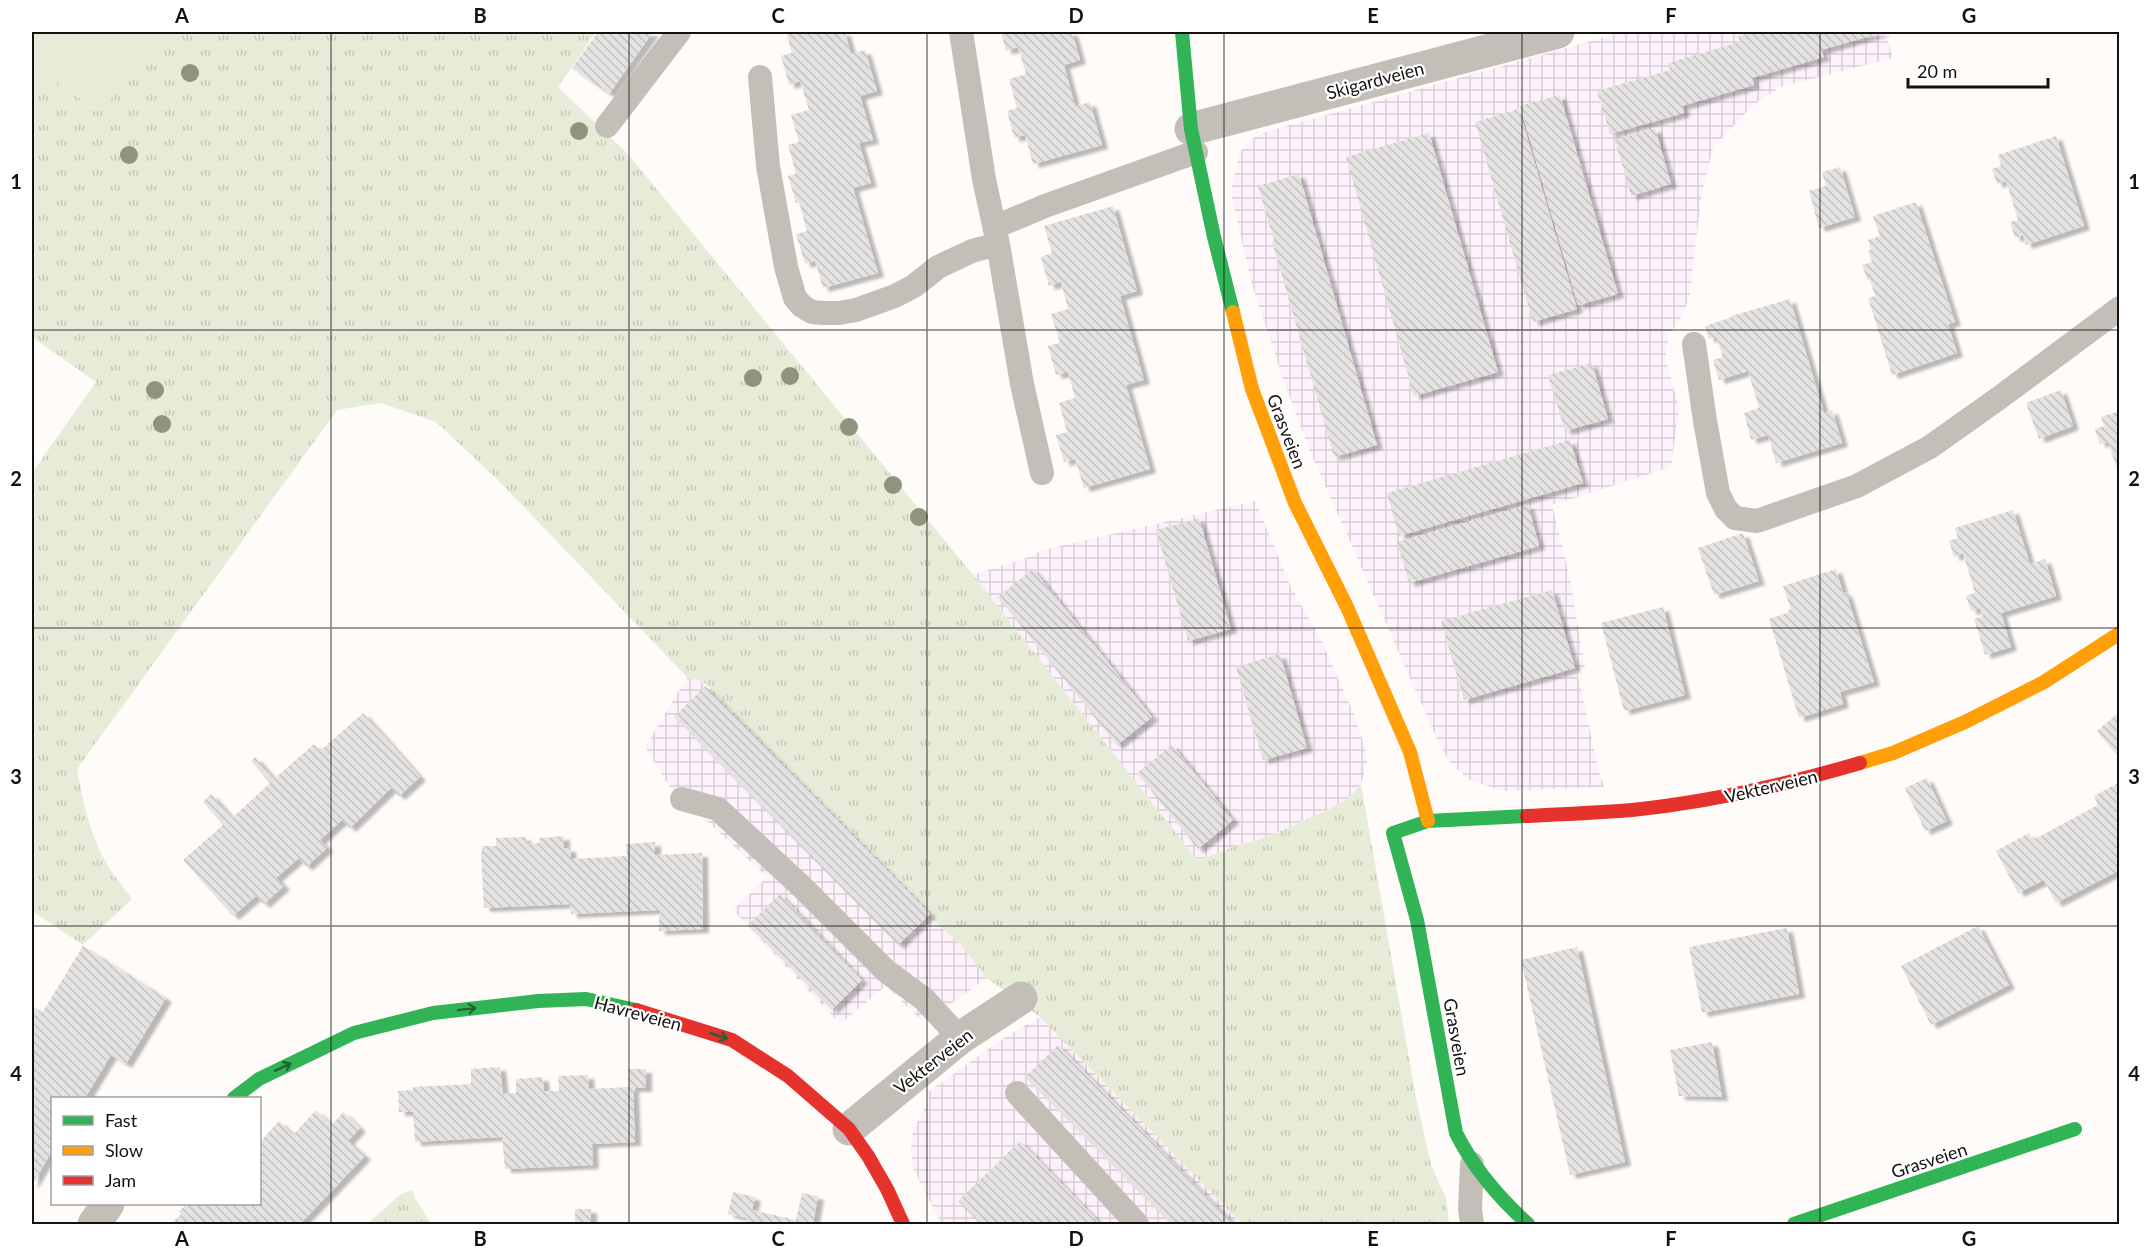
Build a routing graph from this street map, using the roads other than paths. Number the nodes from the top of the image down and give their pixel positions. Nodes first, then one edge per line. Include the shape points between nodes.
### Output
1 (679, 32) edge
2 (961, 32) edge
3 (1182, 32) edge
4 (1558, 32) edge
5 (760, 77) dead end
6 (607, 126) dead end
7 (1194, 141) junction
8 (997, 235) junction
9 (2120, 308) edge
10 (1694, 344) dead end
11 (1042, 473) dead end
12 (2120, 633) edge
13 (682, 799) dead end
14 (1428, 822) junction
15 (1393, 833) joint
16 (1021, 998) dead end
17 (960, 1038) junction
18 (1017, 1093) dead end
19 (235, 1097) edge
20 (849, 1129) junction
21 (2075, 1129) dead end
22 (1472, 1164) junction
23 (107, 1205) edge
24 (94, 1224) edge
25 (903, 1224) edge
26 (1137, 1224) edge
27 (1472, 1224) edge
28 (1528, 1224) edge
29 (1794, 1224) edge

1 - 6 lane
2 - 8 lane via 984,179
3 - 7 street, Grasveien
4 - 7 street, Skigardveien
5 - 8 lane via 768,166 786,267 795,298 802,306 812,312 838,313 895,296
7 - 8 lane via 1045,206
7 - 14 street, Grasveien via 1251,389 1295,503 1347,607 1410,752
8 - 11 lane via 1022,384
9 - 10 lane via 1930,447 1857,486 1757,520 1735,518 1718,493
12 - 14 street, Vekterveien via 2044,682 1965,722 1893,753 1796,782 1708,800 1631,810
13 - 17 lane via 718,809 886,971 924,999
14 - 15 street, Vekterveien
15 - 22 street, Grasveien via 1417,920 1456,1132
16 - 17 street, Vekterveien
17 - 20 street, Vekterveien
18 - 26 lane
19 -> 20 street, Havreveien via 259,1079 354,1033 433,1013 586,999 643,1011 732,1040 788,1076
20 - 25 street, Havreveien via 887,1189
21 - 29 street, Grasveien
22 - 27 lane
22 - 28 street, Grasveien
23 - 24 street

